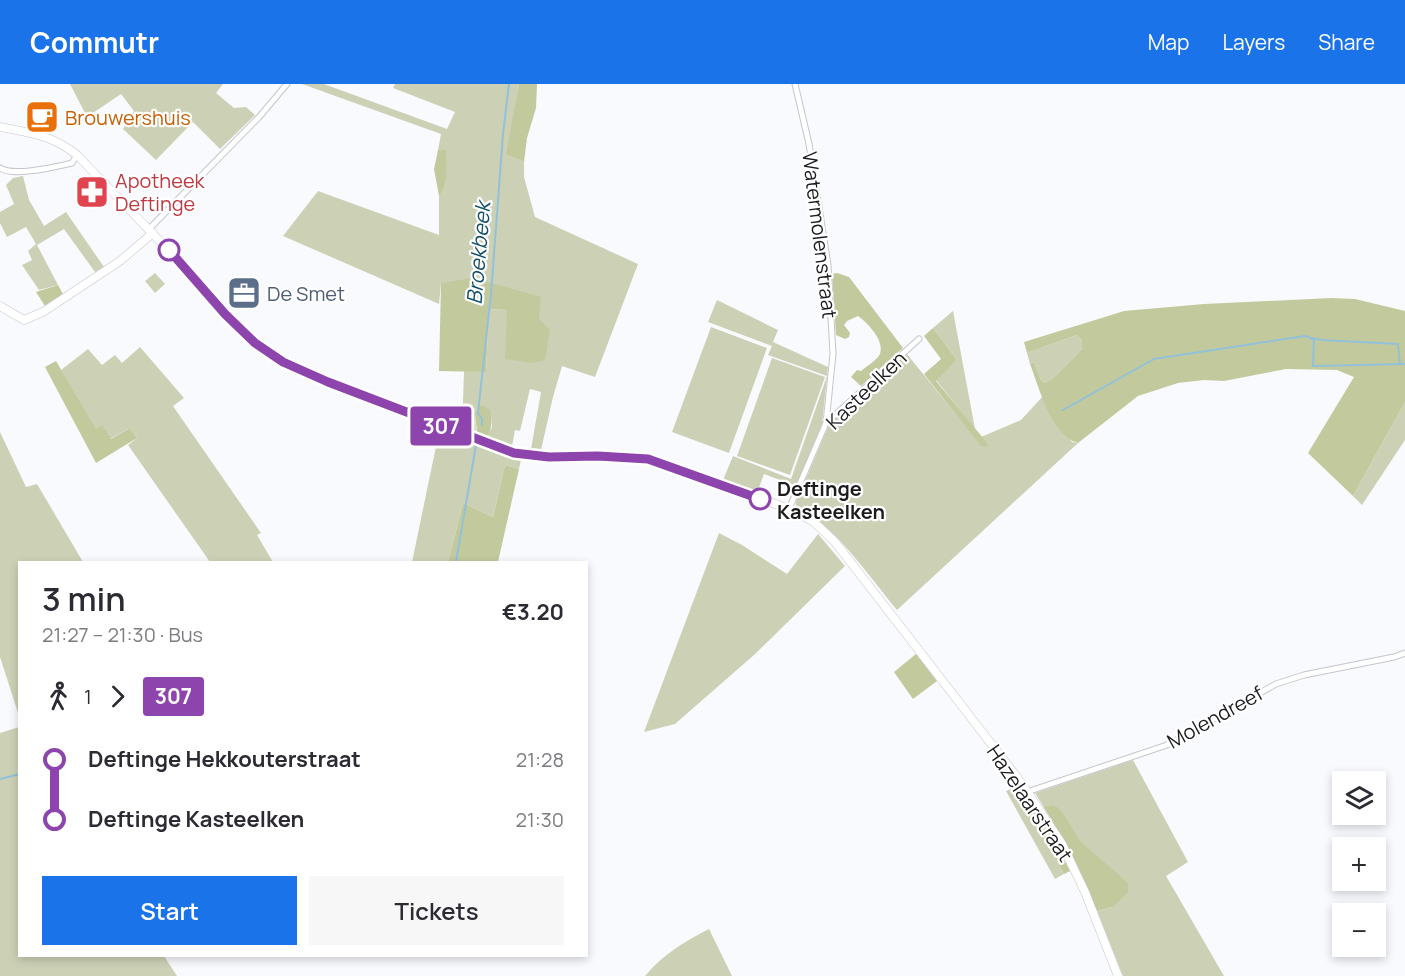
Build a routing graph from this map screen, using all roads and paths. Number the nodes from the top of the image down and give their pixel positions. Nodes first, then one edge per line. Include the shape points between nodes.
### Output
1 (287, 84) edge
2 (795, 84) edge
3 (0, 127) edge
4 (77, 155) junction
5 (0, 168) edge
6 (151, 231) junction
7 (0, 306) edge
8 (919, 339) dead end
9 (826, 423) junction
10 (789, 509) junction
11 (1405, 653) edge
12 (1027, 792) junction
13 (1118, 976) edge

1 - 6 street
2 - 9 street, Watermolenstraat via 828,265 833,354
3 - 4 street, Hazelaarstraat via 48,137
4 - 5 street via 72,163 60,166 12,172
4 - 6 street, Hazelaarstraat
6 - 7 street via 120,261 43,312 24,320
6 - 10 street, Hazelaarstraat via 243,332 297,368 514,453 648,459
8 - 9 street, Kasteelken
9 - 10 street, Kasteelken
10 - 12 street, Hazelaarstraat via 814,522 835,542
11 - 12 street, Molendreef via 1276,684 1167,745
12 - 13 street, Hazelaarstraat via 1072,864

